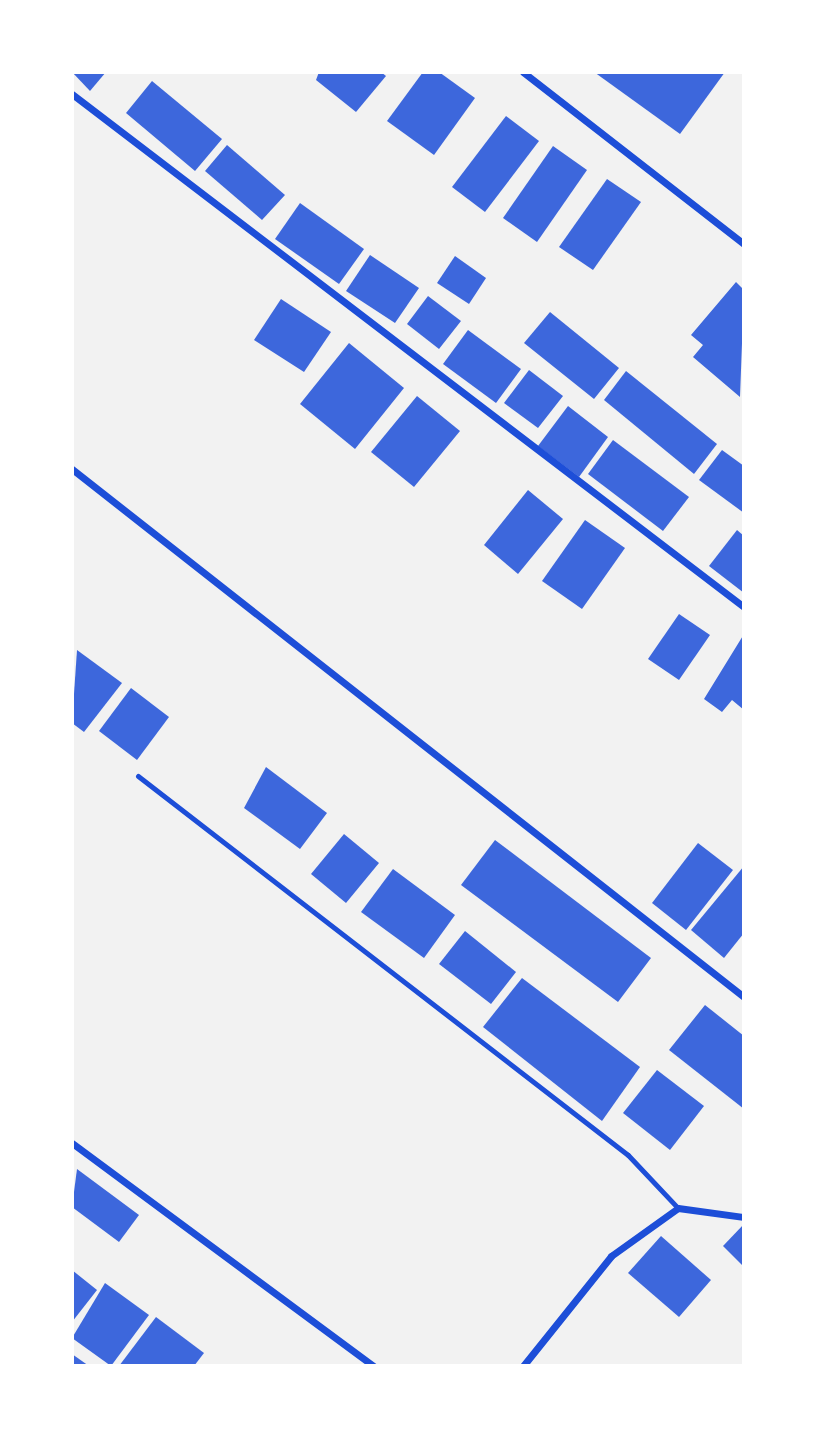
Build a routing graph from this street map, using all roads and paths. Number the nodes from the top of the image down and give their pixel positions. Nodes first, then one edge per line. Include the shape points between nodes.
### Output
1 (523, 72) edge
2 (72, 94) edge
3 (744, 244) edge
4 (72, 469) edge
5 (744, 607) edge
6 (138, 776) dead end
7 (744, 997) edge
8 (72, 1143) edge
9 (678, 1208) junction
10 (744, 1217) edge
11 (373, 1366) edge
12 (523, 1366) edge

1 - 3 street
2 - 5 street
4 - 7 street
6 - 9 lane via 628,1154
8 - 11 street
9 - 10 street
9 - 12 street via 611,1256

